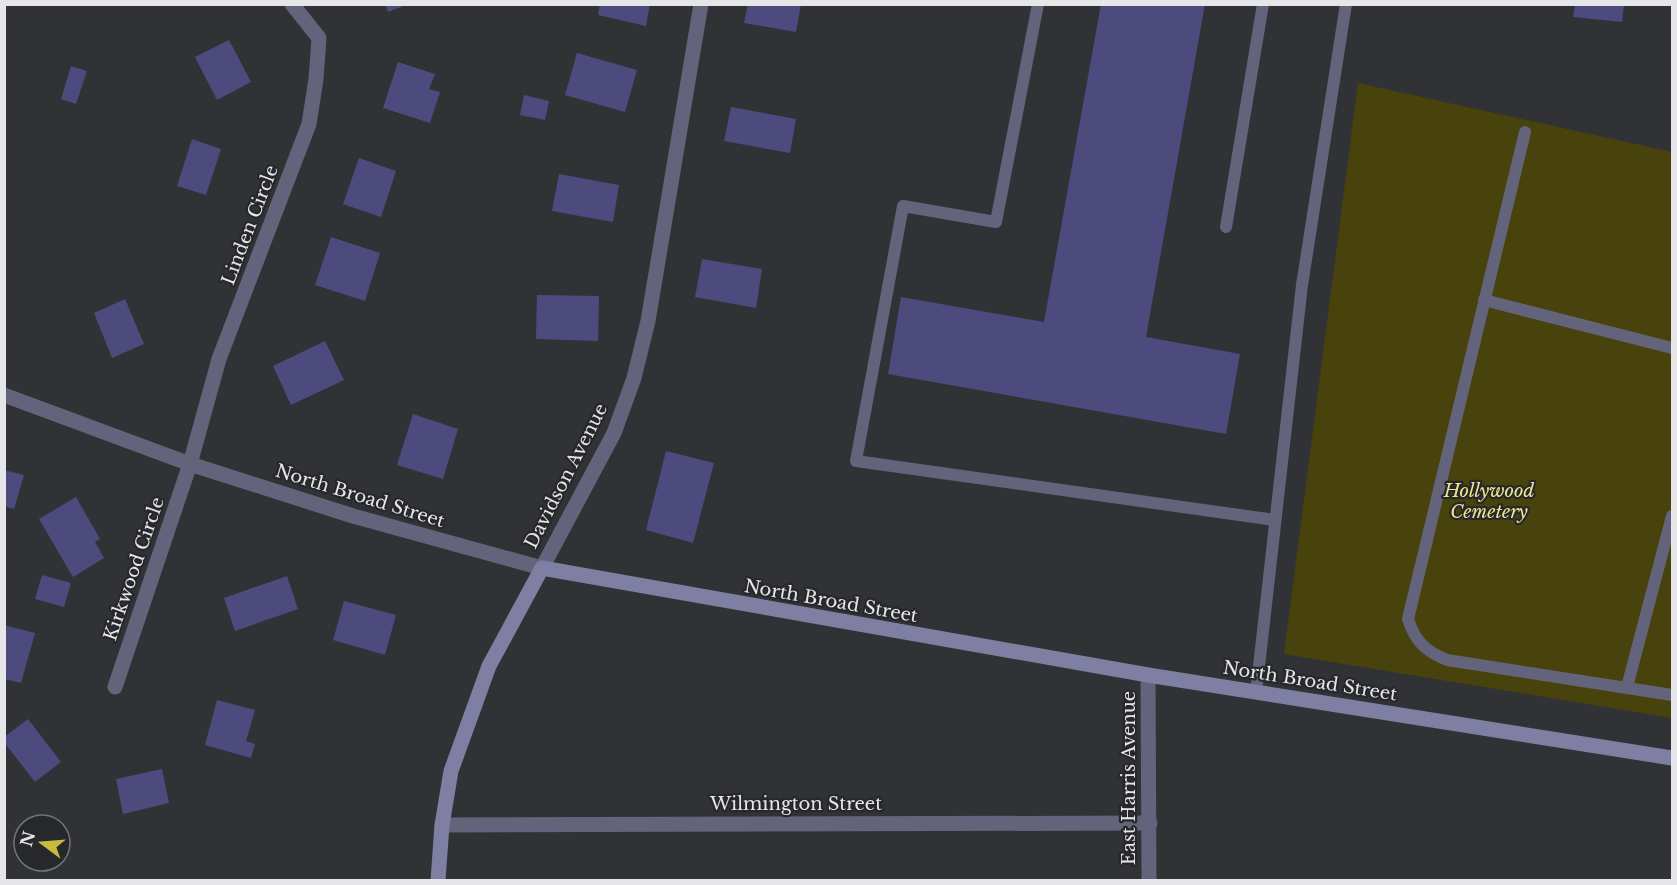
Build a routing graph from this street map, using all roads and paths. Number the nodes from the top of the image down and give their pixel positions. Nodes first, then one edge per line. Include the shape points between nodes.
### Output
1 (292, 4) edge
2 (701, 4) edge
3 (1038, 4) edge
4 (1263, 4) edge
5 (1346, 4) edge
6 (1525, 132) dead end
7 (1226, 227) dead end
8 (1484, 300) junction
9 (1672, 348) edge
10 (4, 395) edge
11 (190, 464) junction
12 (1672, 516) edge
13 (1275, 520) junction
14 (542, 568) junction
15 (1148, 675) junction
16 (115, 687) dead end
17 (1627, 687) junction
18 (1257, 693) junction
19 (1672, 695) edge
20 (1672, 758) edge
21 (1150, 823) junction
22 (442, 825) junction
23 (438, 880) edge
24 (1149, 880) edge

1 - 11 street, Linden Circle via 319,38 309,124 219,359
2 - 14 street, Davidson Avenue via 648,321 634,378 614,434
3 - 13 lane via 996,222 903,206 856,461
4 - 7 lane
5 - 13 lane via 1302,285
6 - 8 lane
8 - 9 lane
8 - 17 lane via 1411,600 1408,619 1413,637 1433,654 1460,664
10 - 11 street, North Broad Street
11 - 14 street, North Broad Street via 353,516
11 - 16 street, Kirkwood Circle
12 - 17 lane
13 - 18 lane
14 - 15 street, North Broad Street
14 - 22 street, Davidson Avenue via 489,666 451,771
15 - 18 street, North Broad Street
15 - 21 street, East Harris Avenue
17 - 19 lane
18 - 20 street, North Broad Street
21 - 22 street, Wilmington Street
21 - 24 street, East Harris Avenue
22 - 23 street, Davidson Avenue

